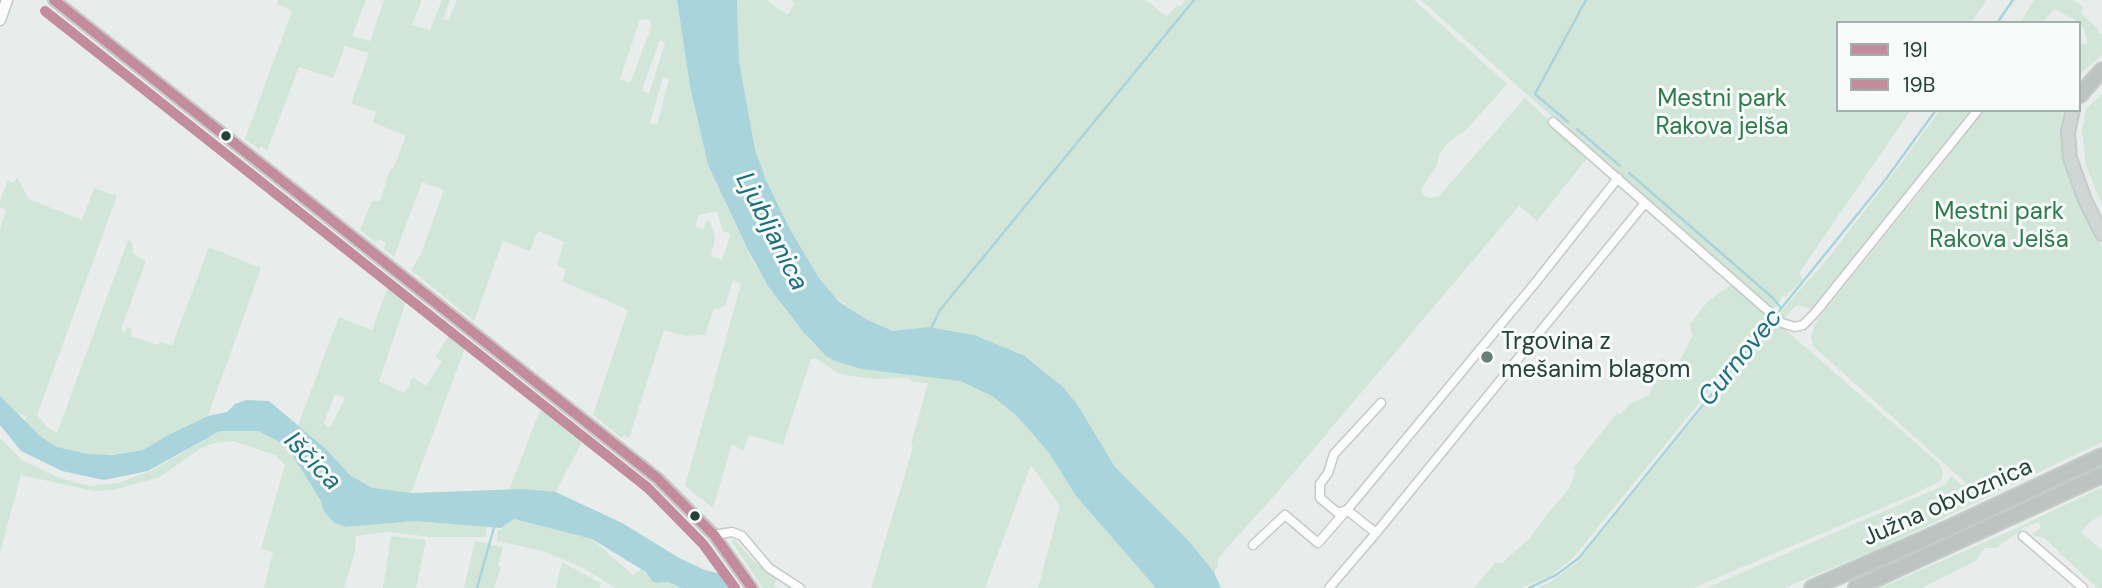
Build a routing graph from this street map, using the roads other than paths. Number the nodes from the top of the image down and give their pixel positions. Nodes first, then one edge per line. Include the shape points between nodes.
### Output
1 (7, 0) edge
2 (54, 0) edge
3 (0, 20) edge
4 (2102, 70) edge
5 (2081, 93) edge
6 (1976, 112) edge
7 (2073, 112) edge
8 (1553, 122) dead end
9 (1618, 178) junction
10 (1645, 203) junction
11 (2102, 234) edge
12 (1381, 404) dead end
13 (2102, 456) edge
14 (2102, 475) edge
15 (1347, 510) junction
16 (1376, 533) junction
17 (714, 535) junction
18 (2023, 536) dead end
19 (1252, 545) dead end
20 (752, 588) edge
21 (800, 588) edge
22 (1329, 588) edge
23 (1812, 588) edge
24 (1856, 588) edge
25 (2083, 588) edge

1 - 3 street
2 - 17 main road via 657,478
4 - 5 highway
6 - 10 street via 1800,327 1782,323
7 - 11 main road via 2070,158
8 - 9 street
9 - 10 street
9 - 15 street
10 - 16 street
12 - 15 street via 1330,459 1320,484 1320,498 1338,513
13 - 23 highway, Južna obvoznica
14 - 24 highway, Južna obvoznica
15 - 16 street
15 - 19 street via 1318,543 1284,515
16 - 22 street
17 - 20 main road
17 - 21 street via 732,532 742,536 769,568
18 - 25 street

